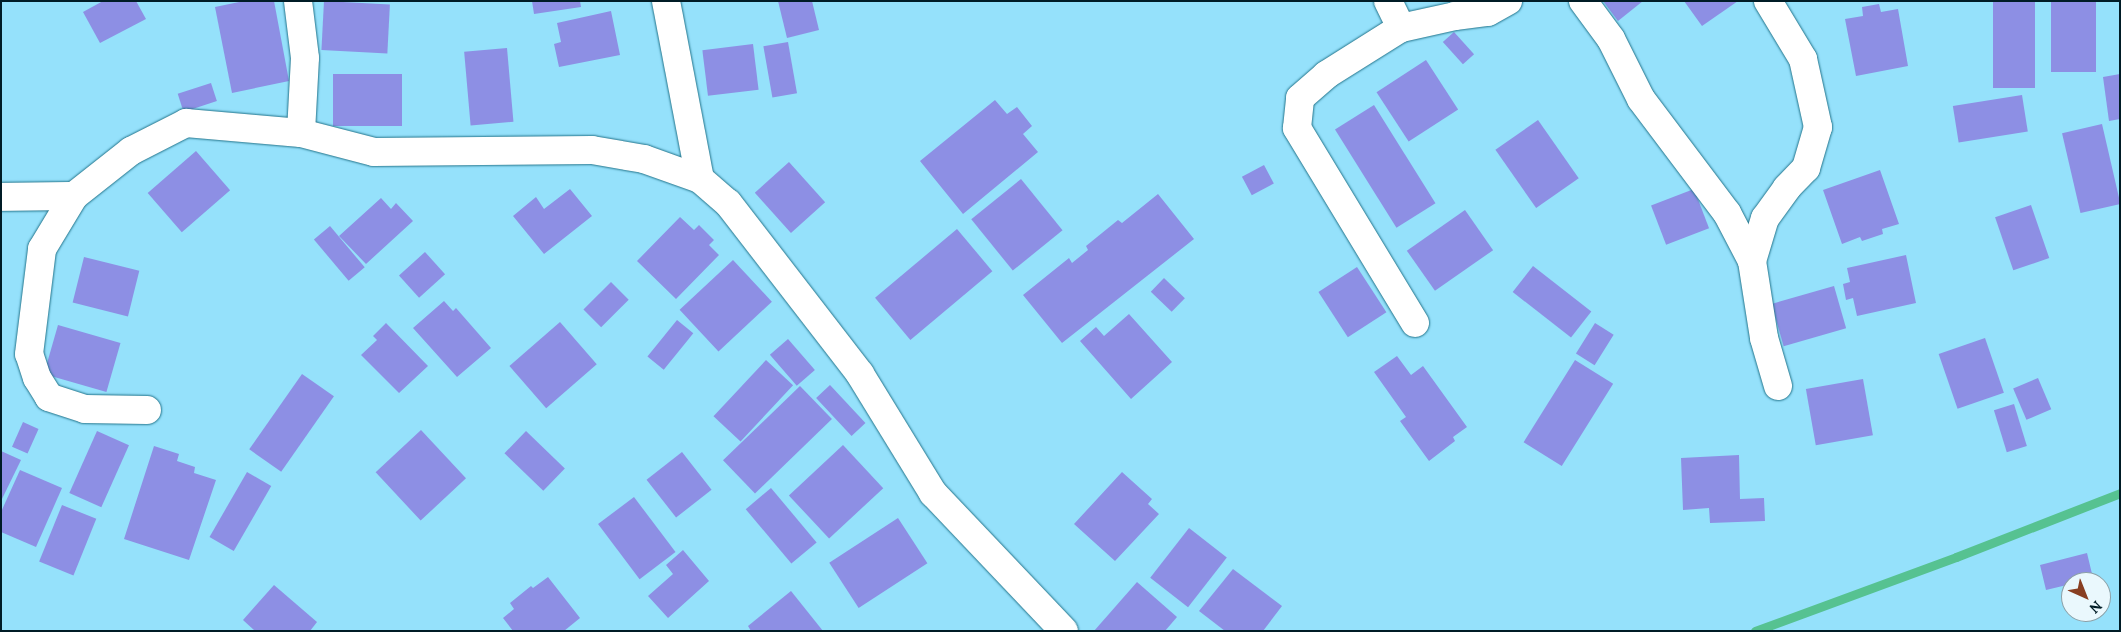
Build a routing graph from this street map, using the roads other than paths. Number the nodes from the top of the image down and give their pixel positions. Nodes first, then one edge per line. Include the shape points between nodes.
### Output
1 (298, 1) edge
2 (666, 1) edge
3 (1388, 1) edge
4 (1508, 1) edge
5 (1583, 1) edge
6 (1768, 1) edge
7 (1401, 28) junction
8 (301, 133) junction
9 (700, 179) junction
10 (74, 196) junction
11 (1, 197) edge
12 (1752, 261) junction
13 (1415, 323) dead end
14 (1778, 386) dead end
15 (147, 410) dead end
16 (1064, 631) edge

1 - 8 street via 305,58
2 - 9 street
3 - 7 street
4 - 7 street via 1488,12
5 - 12 street via 1611,39 1641,99 1727,213
6 - 12 street via 1802,59 1818,127 1806,168 1765,218
7 - 13 street via 1326,75 1300,98 1297,128
8 - 9 street via 374,152 592,150 644,158
8 - 10 street via 186,123 132,151
9 - 16 street via 728,203 860,374 933,494
10 - 11 street
10 - 15 street via 42,249 29,354 37,378 49,397 85,409
12 - 14 street via 1764,338

